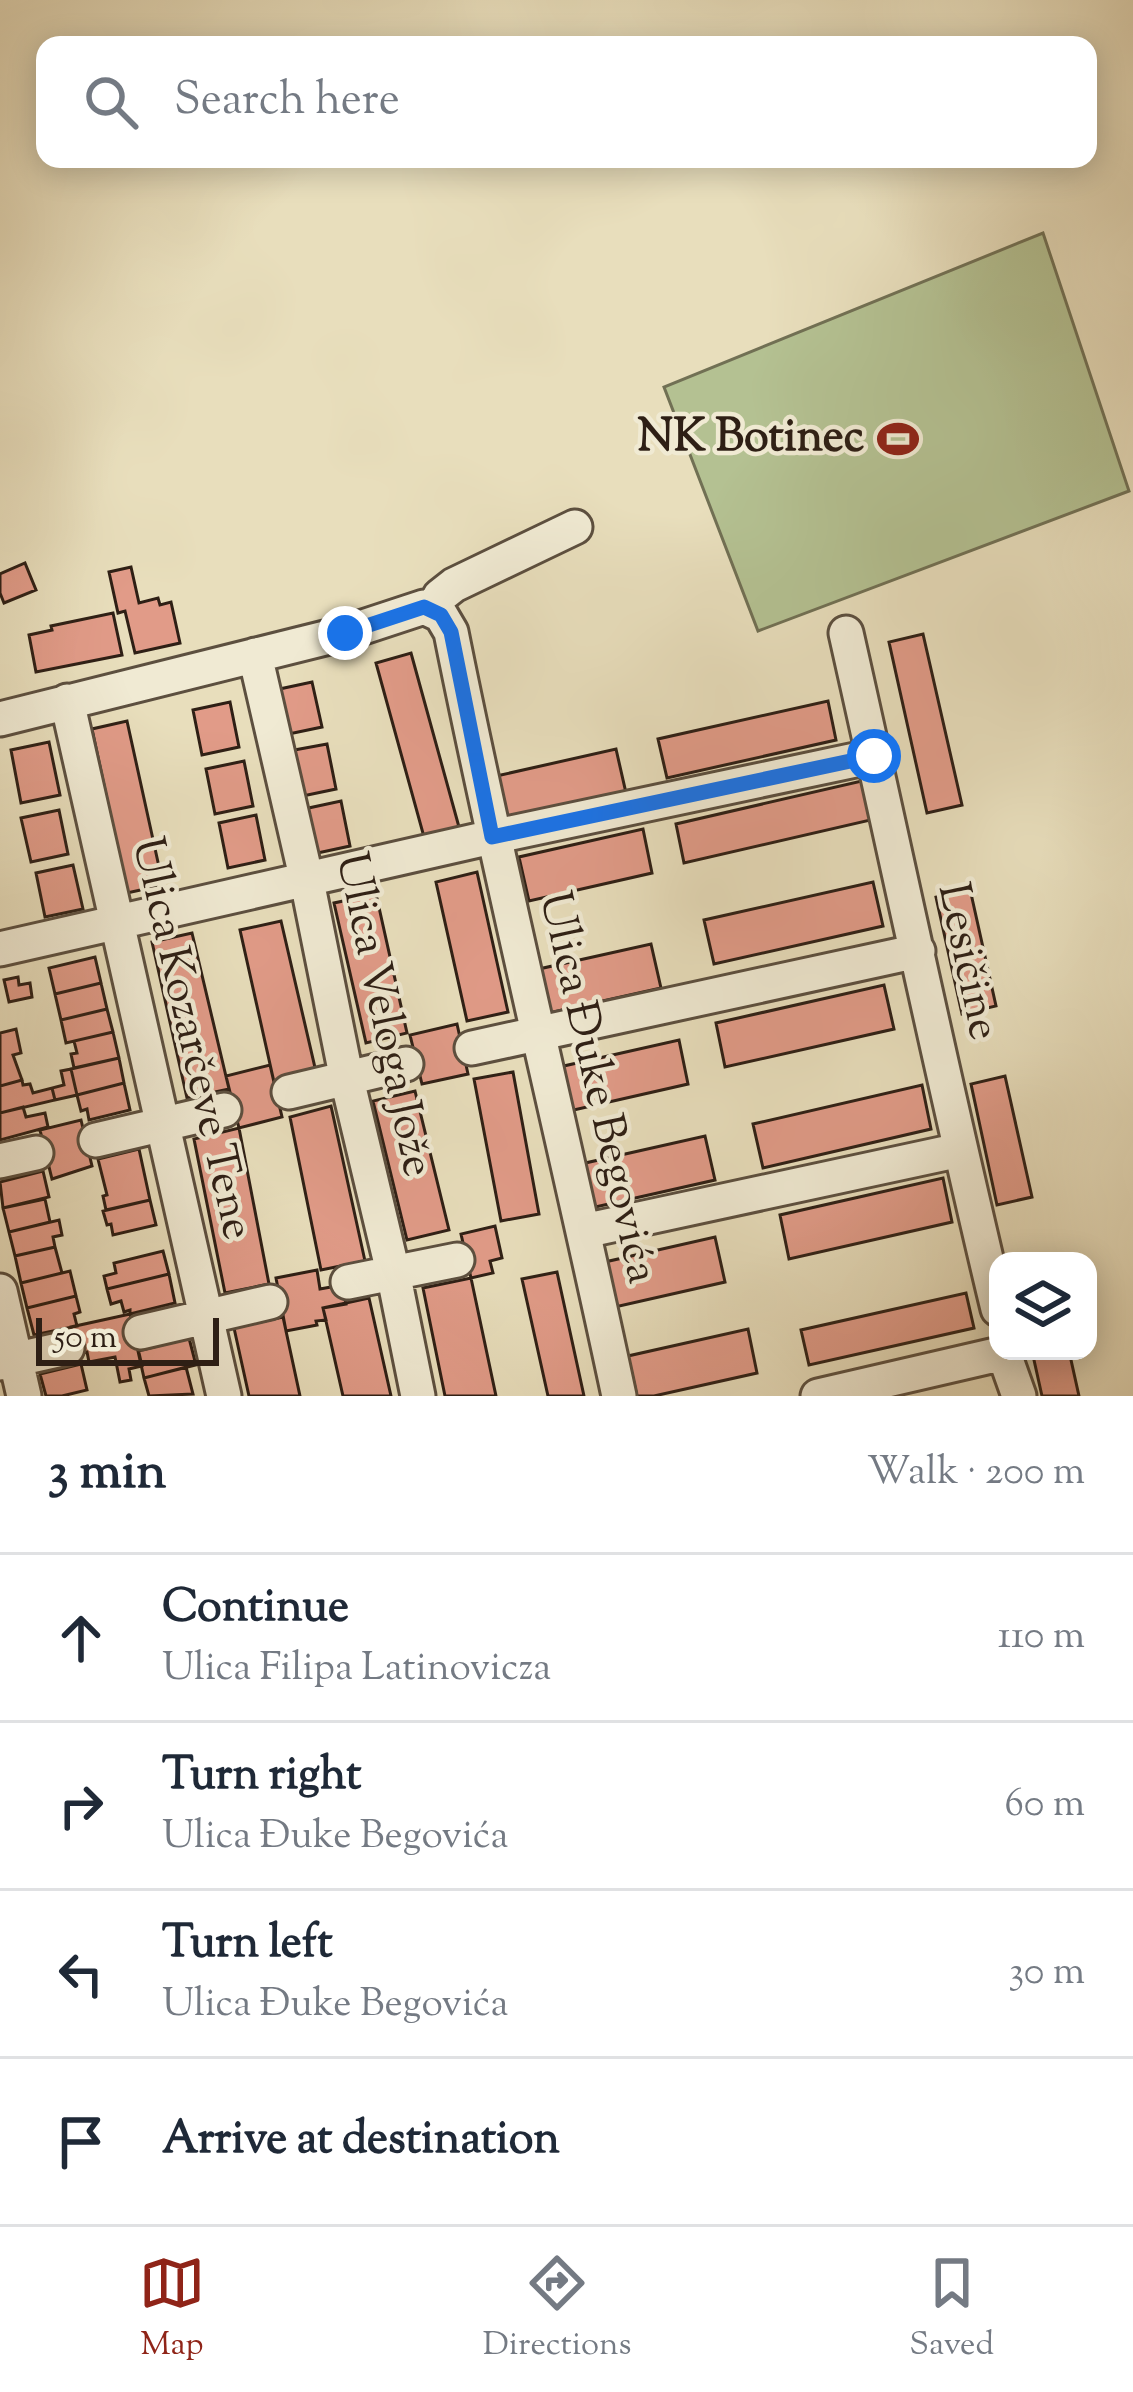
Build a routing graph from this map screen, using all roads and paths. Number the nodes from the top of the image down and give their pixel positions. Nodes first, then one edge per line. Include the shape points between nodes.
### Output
1 (575, 527) dead end
2 (433, 610) junction
3 (846, 633) dead end
4 (255, 655) junction
5 (67, 701) junction
6 (0, 719) edge
7 (874, 756) junction
8 (492, 837) junction
9 (307, 880) junction
10 (118, 924) junction
11 (0, 950) edge
12 (918, 951) junction
13 (538, 1032) junction
14 (472, 1048) dead end
15 (406, 1064) dead end
16 (347, 1078) junction
17 (289, 1092) dead end
18 (224, 1110) dead end
19 (164, 1124) junction
20 (96, 1140) dead end
21 (960, 1150) junction
22 (36, 1153) dead end
23 (0, 1161) edge
24 (584, 1231) junction
25 (457, 1260) dead end
26 (989, 1271) edge
27 (393, 1272) junction
28 (348, 1282) dead end
29 (0, 1291) edge
30 (270, 1302) dead end
31 (206, 1317) junction
32 (141, 1332) dead end
33 (67, 1348) dead end
34 (989, 1356) edge
35 (1007, 1360) edge
36 (8, 1362) edge
37 (25, 1396) edge
38 (224, 1396) edge
39 (418, 1396) edge
40 (619, 1396) edge
41 (818, 1396) edge
42 (1019, 1396) edge

1 - 2 street via 454,585
2 - 4 street
2 - 8 street, Ulica Đuke Begovića via 451,632
3 - 7 street, Lesičine
4 - 5 street
4 - 9 street, Ulica Veloga Jože
5 - 6 street
5 - 10 street, Ulica Kozarčeve Tene
7 - 8 street
7 - 12 street, Lesičine
8 - 9 street
8 - 13 street, Ulica Đuke Begovića
9 - 10 street
9 - 16 street, Ulica Veloga Jože
10 - 11 street
10 - 19 street, Ulica Kozarčeve Tene
12 - 13 street
12 - 21 street, Lesičine
13 - 14 street
13 - 24 street, Ulica Đuke Begovića
15 - 16 street
16 - 17 street
16 - 27 street, Ulica Veloga Jože
18 - 19 street
19 - 20 street
19 - 31 street, Ulica Kozarčeve Tene
21 - 24 street
21 - 26 street, Lesičine
22 - 23 street
24 - 40 street, Ulica Đuke Begovića
25 - 27 street
27 - 28 street
27 - 39 street, Ulica Veloga Jože
29 - 36 street
30 - 31 street
31 - 32 street
31 - 38 street, Ulica Kozarčeve Tene
33 - 36 street
34 - 41 street
35 - 42 street
36 - 37 street

